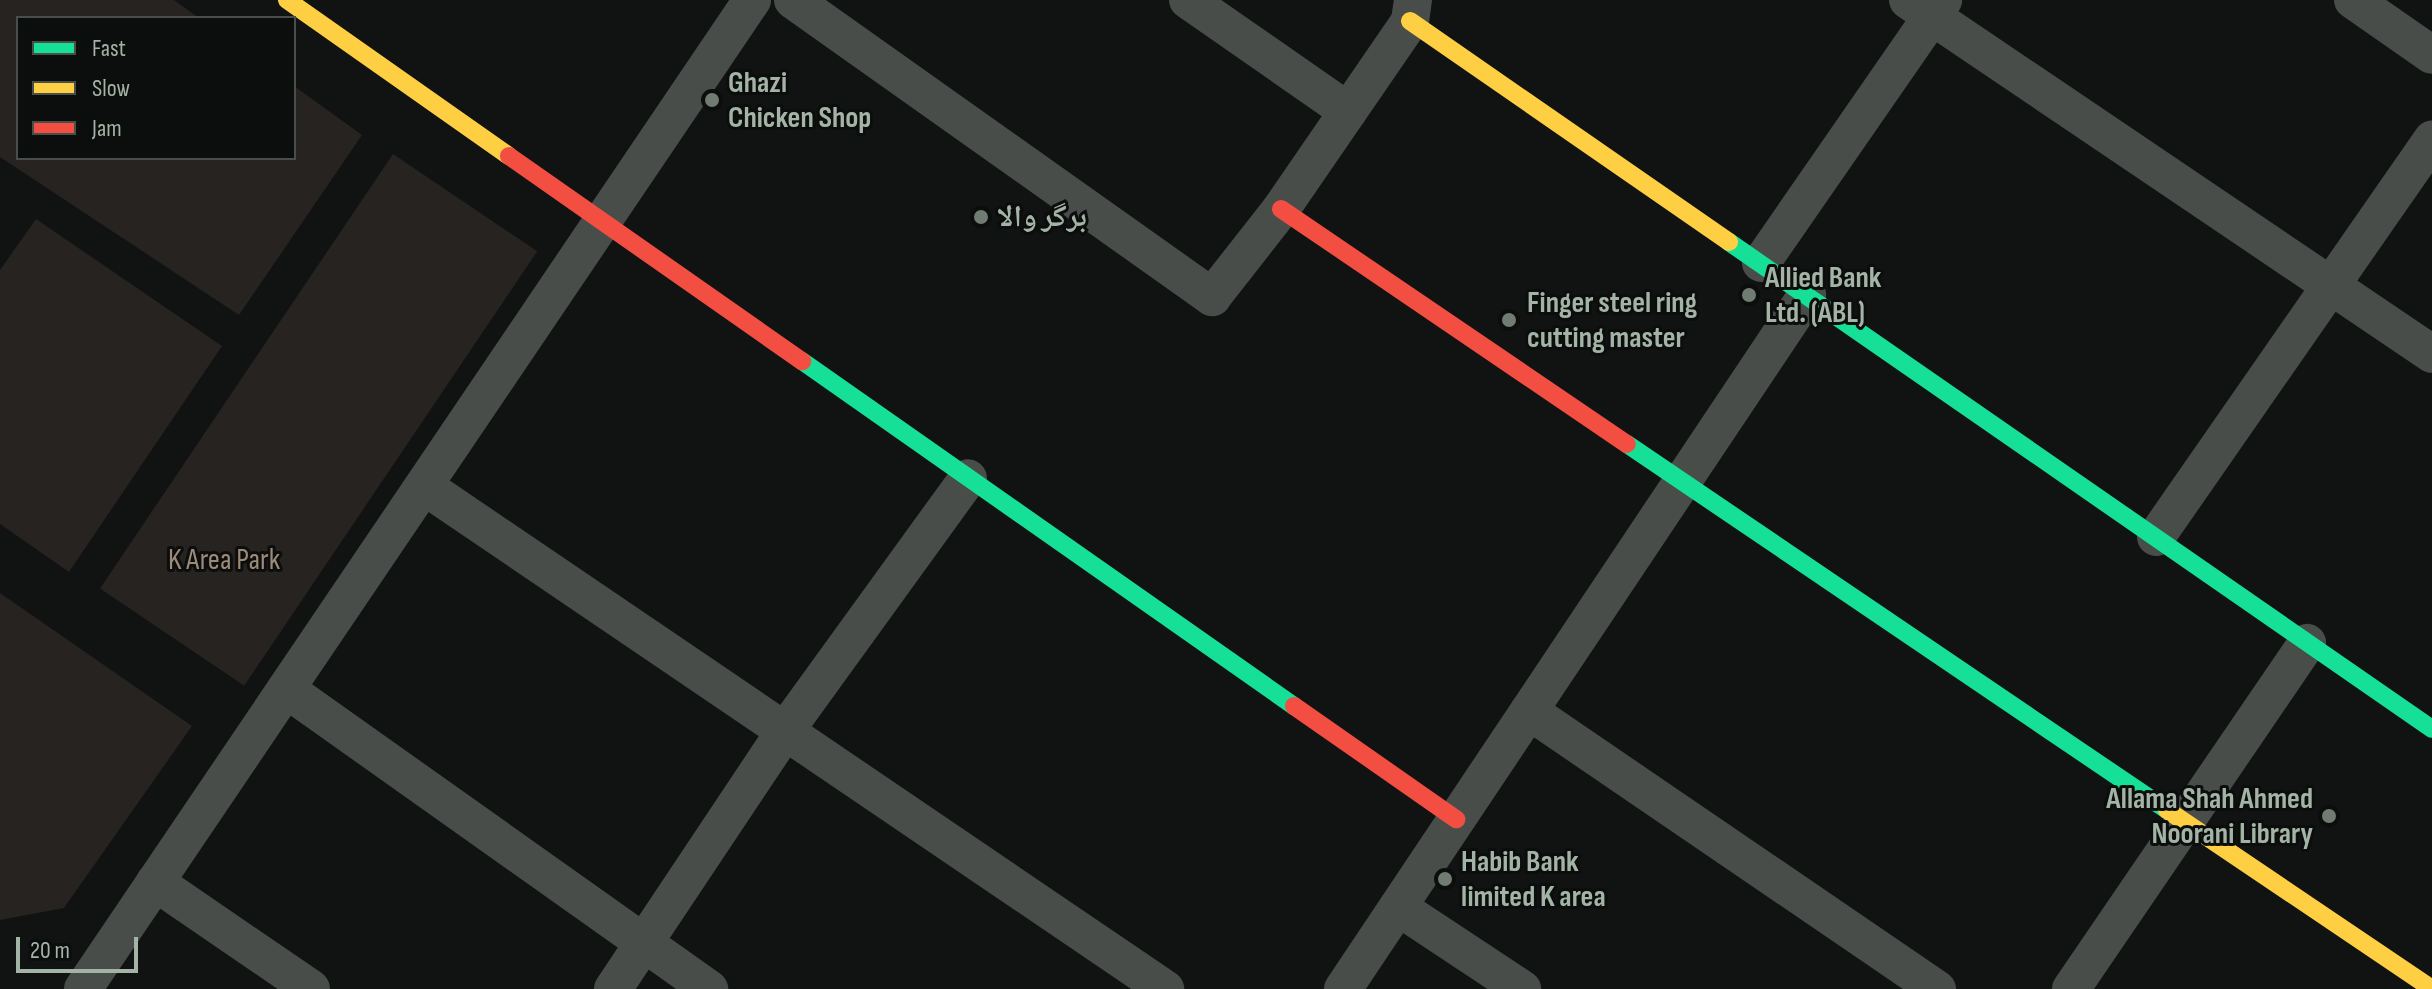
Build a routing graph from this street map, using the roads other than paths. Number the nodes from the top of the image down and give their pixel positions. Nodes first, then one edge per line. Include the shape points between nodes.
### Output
1 (287, 0) edge
2 (752, 0) edge
3 (793, 0) edge
4 (1188, 0) edge
5 (2353, 0) edge
6 (1928, 5) edge
7 (1411, 10) edge
8 (2432, 55) edge
9 (1348, 111) junction
10 (2432, 140) edge
11 (1281, 209) junction
12 (603, 222) junction
13 (1761, 263) junction
14 (2334, 286) junction
15 (1807, 295) junction
16 (2432, 354) edge
17 (968, 478) junction
18 (1682, 481) junction
19 (424, 486) junction
20 (2156, 537) junction
21 (2307, 643) junction
22 (286, 689) junction
23 (1529, 711) junction
24 (2432, 729) edge
25 (785, 731) junction
26 (1456, 819) junction
27 (2188, 823) junction
28 (155, 882) junction
29 (1398, 907) junction
30 (645, 944) junction
31 (83, 989) edge
32 (311, 989) edge
33 (613, 989) edge
34 (709, 989) edge
35 (1165, 989) edge
36 (1343, 989) edge
37 (1522, 989) edge
38 (1937, 989) edge
39 (2071, 989) edge
40 (2432, 989) edge

1 - 12 street
2 - 12 street
3 - 11 street via 1212,297
4 - 9 street
5 - 8 street
6 - 13 street
6 - 14 street
7 - 9 street
7 - 13 street
9 - 11 street
10 - 14 street
11 - 18 street
12 - 17 street
12 - 19 street
13 - 15 street
14 - 16 street
14 - 20 street
15 - 18 street
15 - 20 street
17 - 25 street
17 - 26 street
18 - 23 street
18 - 27 street
19 - 22 street
19 - 25 street
20 - 21 street
21 - 24 street
21 - 27 street
22 - 28 street
22 - 30 street
23 - 26 street
23 - 38 street
25 - 30 street
25 - 35 street
26 - 29 street
27 - 39 street
27 - 40 street
28 - 31 street
28 - 32 street
29 - 36 street
29 - 37 street
30 - 33 street
30 - 34 street

